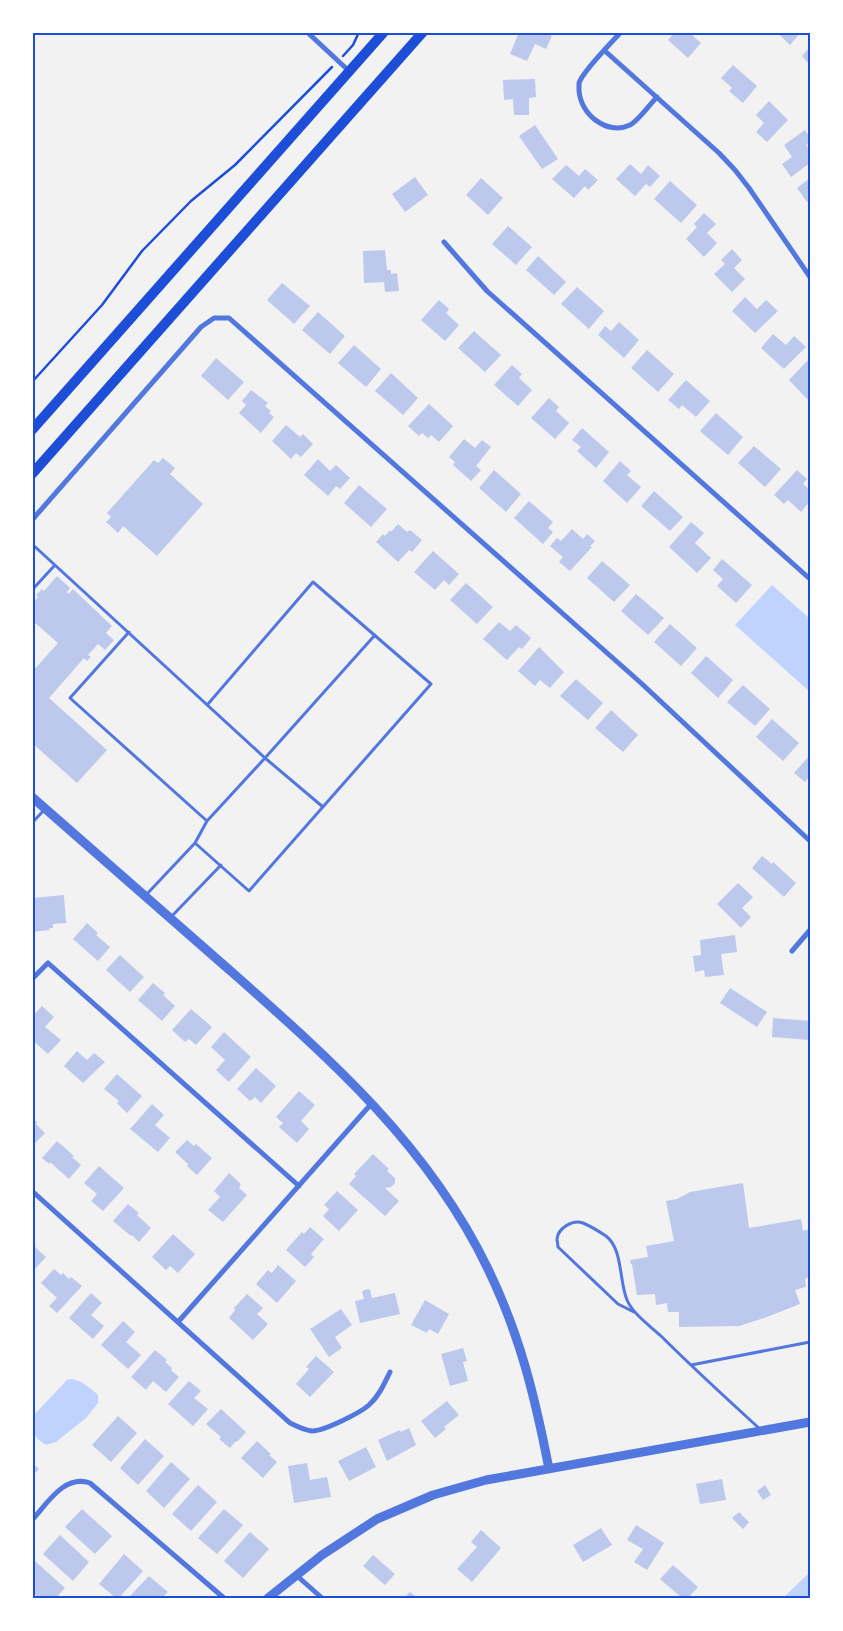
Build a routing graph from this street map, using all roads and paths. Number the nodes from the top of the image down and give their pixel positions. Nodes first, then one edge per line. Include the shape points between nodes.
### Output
1 (307, 32) edge
2 (359, 32) edge
3 (384, 32) edge
4 (424, 32) edge
5 (621, 32) edge
6 (353, 45) dead end
7 (605, 51) junction
8 (349, 71) junction
9 (325, 75) dead end
10 (657, 97) junction
11 (444, 242) dead end
12 (810, 277) edge
13 (32, 382) edge
14 (32, 430) edge
15 (32, 474) edge
16 (32, 520) edge
17 (32, 544) edge
18 (55, 565) junction
19 (810, 579) edge
20 (32, 590) edge
21 (129, 632) junction
22 (375, 635) junction
23 (208, 704) junction
24 (265, 758) junction
25 (32, 797) edge
26 (323, 807) junction
27 (46, 809) junction
28 (206, 821) junction
29 (32, 823) edge
30 (810, 841) edge
31 (195, 843) junction
32 (221, 865) junction
33 (145, 896) junction
34 (170, 918) junction
35 (810, 930) edge
36 (792, 951) dead end
37 (32, 980) edge
38 (372, 1102) junction
39 (299, 1186) junction
40 (32, 1191) edge
41 (636, 1313) junction
42 (178, 1322) junction
43 (810, 1342) edge
44 (690, 1365) junction
45 (390, 1372) dead end
46 (810, 1422) edge
47 (762, 1431) junction
48 (549, 1469) junction
49 (32, 1520) edge
50 (296, 1575) junction
51 (224, 1598) edge
52 (268, 1598) edge
53 (322, 1598) edge

1 - 8 street
2 - 6 path
3 - 8 main road
4 - 15 main road
5 - 7 street
7 - 10 street
7 - 10 street via 579,83 579,99 587,114 613,129 631,125
8 - 14 main road
9 - 13 path via 142,251 102,306
10 - 12 street via 735,170
11 - 19 street via 488,291
16 - 30 street via 201,326 214,318 229,318 641,683
17 - 18 lane
18 - 20 lane
18 - 21 lane
21 - 23 lane
21 - 28 lane via 70,698
22 - 23 lane via 313,582
22 - 24 lane
22 - 26 lane via 431,684
23 - 24 lane
24 - 26 lane
24 - 28 lane
25 - 27 street
26 - 32 lane via 250,891
27 - 29 lane
27 - 33 street
28 - 31 lane
31 - 32 lane
31 - 33 lane
32 - 34 lane
33 - 34 street
34 - 38 street via 312,1043
35 - 36 street
37 - 39 street via 48,963
38 - 39 street
38 - 48 street via 419,1158 449,1201 487,1268 508,1315 530,1379
39 - 42 street
40 - 42 street
41 - 41 lane via 628,1301 614,1244 581,1222 565,1226 557,1239 558,1247 618,1304
41 - 44 lane
42 - 45 street via 290,1423 302,1429 314,1431 330,1427 368,1406 381,1391
43 - 44 lane
44 - 47 lane
46 - 47 street
47 - 48 street
48 - 50 street via 486,1480 433,1495 378,1519
49 - 51 street via 70,1482 81,1480 90,1483
50 - 52 street
50 - 53 street

